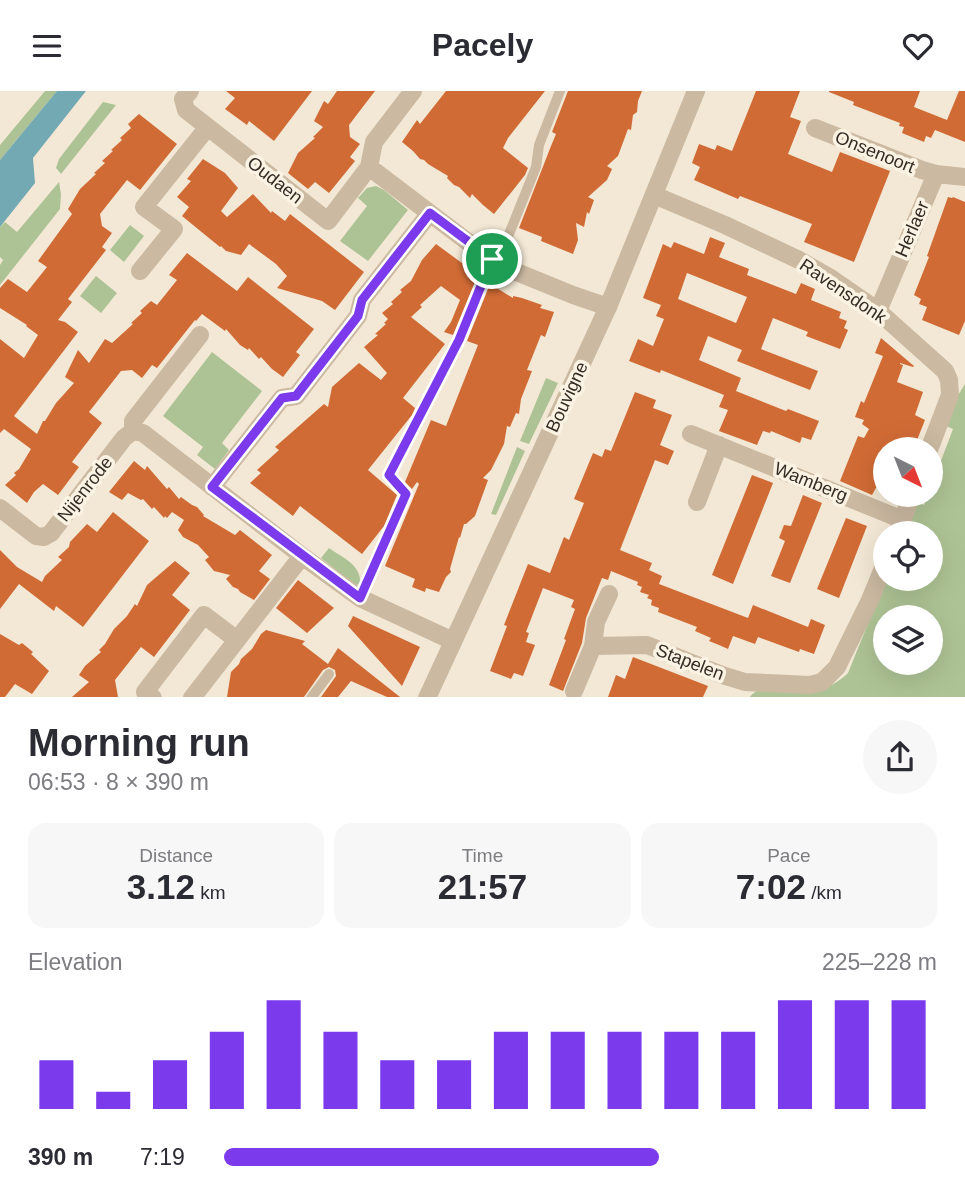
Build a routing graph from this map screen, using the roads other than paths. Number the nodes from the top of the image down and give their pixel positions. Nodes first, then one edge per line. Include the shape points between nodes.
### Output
1 (190, 91) edge
2 (413, 91) edge
3 (560, 91) edge
4 (696, 91) edge
5 (207, 128) junction
6 (815, 128) dead end
7 (369, 167) junction
8 (936, 174) junction
9 (965, 177) edge
10 (654, 195) junction
11 (430, 213) junction
12 (495, 262) junction
13 (140, 271) dead end
14 (608, 307) junction
15 (878, 311) junction
16 (200, 335) dead end
17 (133, 431) junction
18 (691, 434) dead end
19 (934, 437) edge
20 (719, 445) junction
21 (212, 487) junction
22 (696, 502) dead end
23 (0, 508) edge
24 (887, 521) edge
25 (302, 556) junction
26 (874, 591) edge
27 (609, 594) dead end
28 (360, 598) junction
29 (237, 640) junction
30 (453, 641) junction
31 (593, 646) junction
32 (329, 674) dead end
33 (742, 690) edge
34 (575, 691) dead end
35 (152, 697) edge
36 (193, 697) edge
37 (312, 697) edge
38 (427, 697) edge

1 - 5 street, Oudaen via 184,99 186,110
2 - 7 street, Oudaen via 374,142
3 - 12 lane via 539,145 536,167
4 - 10 street, Bouvigne
5 - 7 street, Oudaen via 328,221
5 - 13 street via 144,207 174,229
6 - 8 street, Onsenoort
7 - 11 street
8 - 9 street
8 - 15 street, Herlaer
10 - 14 street, Bouvigne
10 - 15 street, Ravensdonk via 799,260
11 - 12 street
11 - 21 street via 296,396 282,398
12 - 14 street
12 - 28 lane via 389,475 406,494
14 - 30 street, Bouvigne
15 - 19 street, Ravensdonk via 946,371 950,395
16 - 17 street, Nijenrode via 133,421
17 - 21 street via 143,433
17 - 23 street, Nijenrode via 51,533 36,536
18 - 20 street, Wamberg
20 - 22 street
20 - 24 street, Wamberg
21 - 25 street
25 - 28 street
25 - 29 street
26 - 33 street via 838,667 822,682
27 - 31 street via 596,622
28 - 30 street
29 - 35 street via 204,615 145,692
29 - 36 street
30 - 38 street, Bouvigne
31 - 33 street, Stapelen via 647,645 722,675
31 - 34 street
32 - 37 lane

